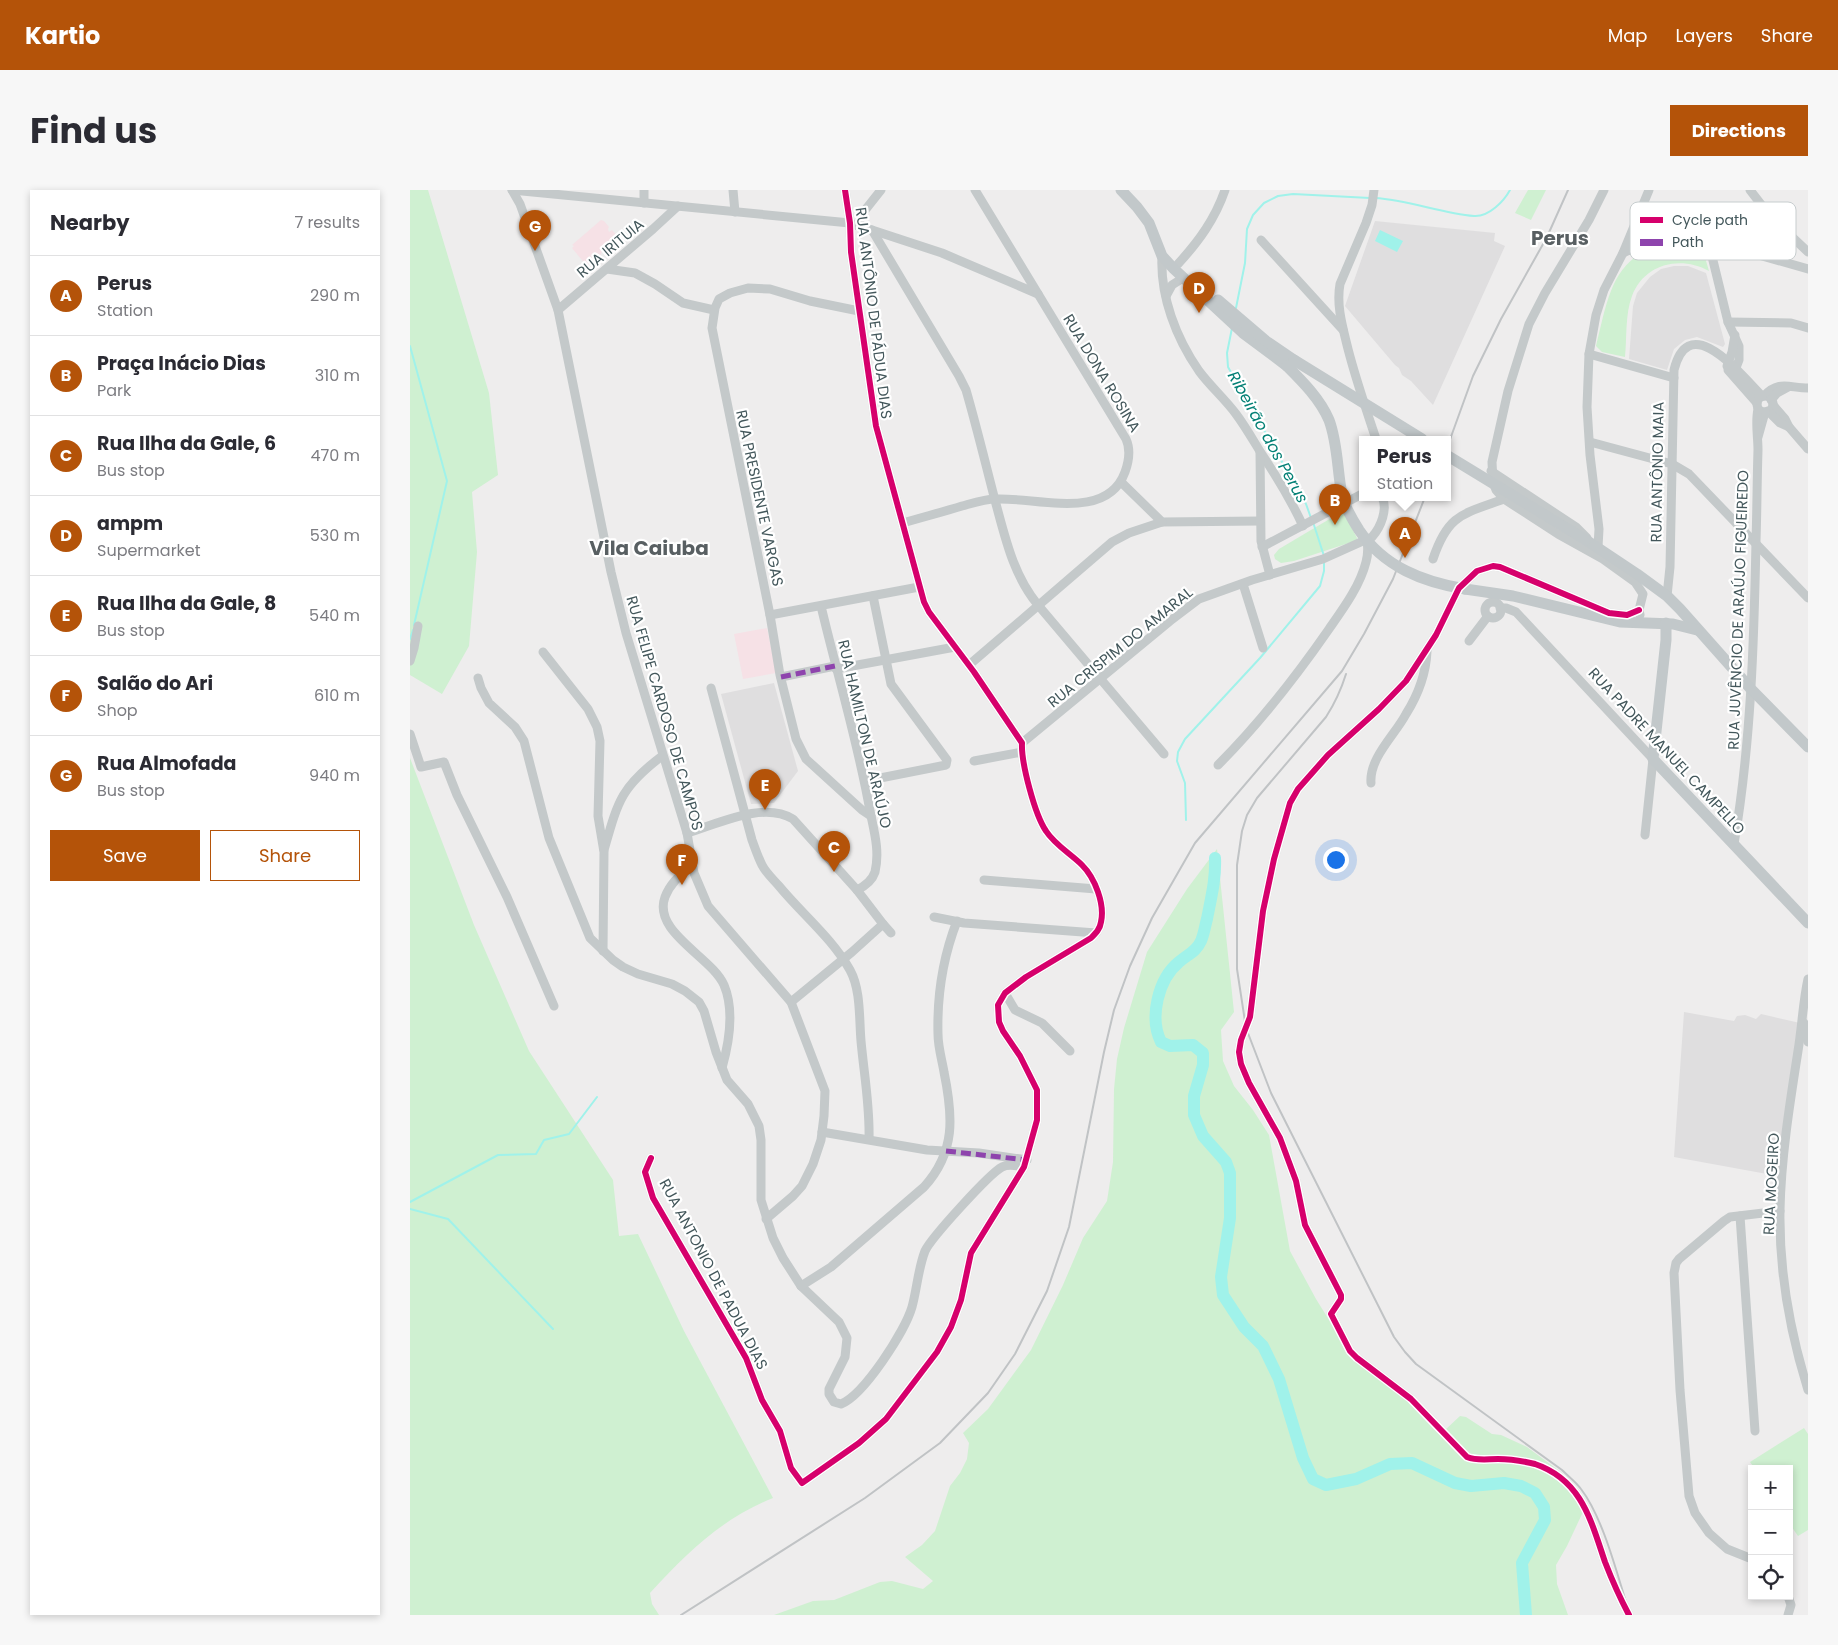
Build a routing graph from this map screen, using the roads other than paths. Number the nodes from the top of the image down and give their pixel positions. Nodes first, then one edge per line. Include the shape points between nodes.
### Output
1 (512, 190) edge
2 (644, 190) edge
3 (733, 190) edge
4 (845, 190) edge
5 (881, 190) edge
6 (975, 190) edge
7 (1121, 190) edge
8 (1226, 190) edge
9 (1374, 190) edge
10 (1604, 190) edge
11 (1649, 190) edge
12 (1750, 190) edge
13 (1644, 202) edge
14 (1759, 202) edge
15 (644, 203) junction
16 (678, 206) junction
17 (735, 212) junction
18 (854, 224) junction
19 (872, 230) junction
20 (1630, 236) edge
21 (1156, 239) junction
22 (1261, 240) dead end
23 (1796, 241) edge
24 (1630, 250) edge
25 (1808, 252) edge
26 (1623, 253) junction
27 (1162, 256) junction
28 (1713, 260) edge
29 (1777, 260) edge
30 (1176, 266) junction
31 (607, 268) junction
32 (1808, 269) edge
33 (1183, 278) junction
34 (1039, 294) junction
35 (1166, 296) junction
36 (558, 310) junction
37 (714, 310) junction
38 (859, 311) junction
39 (1226, 313) junction
40 (1728, 322) junction
41 (1808, 328) edge
42 (1344, 330) junction
43 (1589, 354) junction
44 (1290, 363) junction
45 (1731, 369) junction
46 (1674, 378) junction
47 (1808, 388) edge
48 (1363, 403) junction
49 (1765, 404) junction
50 (1376, 436) edge
51 (1417, 436) edge
52 (1590, 442) junction
53 (1808, 449) edge
54 (1260, 452) junction
55 (1451, 458) edge
56 (1672, 464) junction
57 (1491, 471) junction
58 (1121, 482) junction
59 (1359, 496) edge
60 (994, 498) junction
61 (1504, 499) junction
62 (1383, 501) edge
63 (1260, 521) junction
64 (1162, 522) junction
65 (903, 523) junction
66 (1304, 525) junction
67 (1367, 540) junction
68 (1591, 543) junction
69 (1756, 543) junction
70 (1262, 547) junction
71 (1432, 559) dead end
72 (1270, 575) junction
73 (1243, 584) junction
74 (919, 587) junction
75 (874, 596) junction
76 (1667, 596) junction
77 (1808, 598) edge
78 (1038, 605) junction
79 (821, 606) junction
80 (1639, 610) junction
81 (770, 615) junction
82 (1646, 623) junction
83 (1666, 623) junction
84 (418, 626) dead end
85 (1697, 630) junction
86 (1469, 641) dead end
87 (956, 647) junction
88 (1262, 648) dead end
89 (1427, 649) junction
90 (543, 652) dead end
91 (410, 661) edge
92 (885, 661) junction
93 (969, 665) junction
94 (835, 668) junction
95 (781, 676) junction
96 (478, 678) dead end
97 (1101, 679) junction
98 (711, 688) dead end
99 (1751, 689) junction
100 (410, 734) edge
101 (1808, 747) edge
102 (1022, 748) junction
103 (1164, 754) dead end
104 (662, 756) junction
105 (1653, 759) junction
106 (974, 761) dead end
107 (1218, 765) dead end
108 (865, 781) junction
109 (1371, 783) dead end
110 (745, 815) junction
111 (871, 816) junction
112 (687, 833) junction
113 (1645, 835) dead end
114 (1734, 844) junction
115 (604, 852) junction
116 (692, 866) junction
117 (984, 880) dead end
118 (857, 890) junction
119 (1096, 890) junction
120 (934, 917) dead end
121 (957, 921) junction
122 (1808, 922) edge
123 (882, 924) junction
124 (891, 933) dead end
125 (1096, 933) junction
126 (603, 951) junction
127 (842, 959) junction
128 (1808, 979) edge
129 (1005, 993) junction
130 (791, 1002) junction
131 (554, 1006) dead end
132 (1803, 1017) junction
133 (1808, 1042) edge
134 (1070, 1051) dead end
135 (722, 1068) junction
136 (822, 1132) junction
137 (869, 1139) junction
138 (946, 1151) junction
139 (651, 1158) dead end
140 (1026, 1163) junction
141 (1780, 1211) junction
142 (1740, 1216) junction
143 (766, 1219) junction
144 (801, 1286) junction
145 (1806, 1374) edge
146 (1808, 1390) edge
147 (1755, 1431) dead end
148 (1748, 1557) edge
149 (1789, 1600) edge
150 (1628, 1615) edge
151 (1788, 1615) edge

1 - 15 street
1 - 36 street, RUA FELIPE CARDOSO DE CAMPOS
2 - 15 street
3 - 17 street
4 - 18 street, RUA ANTÔNIO DE PÁDUA DIAS
5 - 18 street
6 - 34 street, RUA DONA ROSINA
7 - 21 main road via 1142,214
8 - 30 street via 1212,222
9 - 42 street via 1372,205 1340,284 1339,307
10 - 57 street via 1529,324 1508,391
11 - 13 street
12 - 14 street
15 - 16 street
16 - 17 street
16 - 31 street, RUA IRITUIA
17 - 18 street
18 - 19 street
18 - 38 street, RUA ANTÔNIO DE PÁDUA DIAS via 850,242
19 - 34 street via 942,253
19 - 60 street via 966,390
20 - 26 street
21 - 27 main road
21 - 30 main road
22 - 42 street
23 - 25 street
24 - 26 street
26 - 43 street via 1600,302
27 - 30 main road
27 - 35 street
28 - 40 street
29 - 32 street
30 - 33 main road
30 - 39 main road
31 - 36 street, RUA IRITUIA
31 - 37 street via 635,273 683,303
33 - 35 street via 1172,285
33 - 39 main road
34 - 58 street, RUA DONA ROSINA via 1129,444 1128,464
35 - 54 street via 1176,328 1191,359 1237,415
36 - 104 street, RUA FELIPE CARDOSO DE CAMPOS via 611,572
37 - 38 street via 719,299 730,293 758,288
37 - 81 street, RUA PRESIDENTE VARGAS via 713,334
38 - 65 street, RUA ANTÔNIO DE PÁDUA DIAS via 876,426
39 - 44 main road via 1266,341
40 - 41 street via 1791,323
40 - 45 street via 1739,346 1739,360
42 - 48 street
43 - 46 street
43 - 52 street via 1587,407
44 - 48 main road, bridge
44 - 82 main road, bridge via 1328,418 1342,496 1353,522 1370,544 1395,566 1445,586 1513,596 1618,622
45 - 46 street, RUA ANTÔNIO MAIA via 1699,349 1682,351 1675,365
45 - 49 street, RUA ANTÔNIO MAIA
46 - 56 street, RUA ANTÔNIO MAIA
47 - 49 street via 1788,387
48 - 50 street
48 - 51 main road, bridge
49 - 53 street, RUA ANTÔNIO MAIA
49 - 69 street, RUA JUVÊNCIO DE ARAÚJO FIGUEIREDO via 1758,437
52 - 56 street
52 - 68 street via 1599,529
54 - 63 street
54 - 66 street
55 - 68 main road, bridge
56 - 69 street via 1693,477
56 - 76 street, RUA ANTÔNIO MAIA
57 - 61 street via 1496,490
57 - 68 street via 1576,527
58 - 60 street via 1098,500 1086,503
58 - 64 street
59 - 66 street
60 - 65 street
60 - 78 street via 1014,567
61 - 71 street via 1455,519
61 - 80 street via 1635,582 1643,594
62 - 67 street via 1383,516 1376,533
63 - 64 street
63 - 70 street
64 - 78 street via 1112,542
65 - 74 street, RUA ANTÔNIO DE PÁDUA DIAS
66 - 70 street
67 - 72 street, RUA CRISPIM DO AMARAL
67 - 107 street via 1366,562 1344,607 1294,680
68 - 76 main road
69 - 77 street
69 - 99 street, RUA JUVÊNCIO DE ARAÚJO FIGUEIREDO
70 - 72 street
72 - 73 street, RUA CRISPIM DO AMARAL
73 - 88 street
73 - 97 street, RUA CRISPIM DO AMARAL via 1194,602
74 - 75 street
74 - 87 street, RUA ANTÔNIO DE PÁDUA DIAS via 929,612
75 - 79 street
75 - 92 street
76 - 85 main road
78 - 93 street
78 - 97 street
79 - 81 street
79 - 94 street, RUA HAMILTON DE ARAÚJO
80 - 82 street
80 - 89 street via 1627,615 1609,613 1493,566 1477,572 1459,588
81 - 95 street, RUA PRESIDENTE VARGAS
82 - 83 main road
83 - 85 main road
83 - 105 main road
84 - 91 street
85 - 99 main road
86 - 105 street, RUA PADRE MANUEL CAMPELLO via 1488,616 1485,609 1490,603 1516,612
87 - 92 street
87 - 93 street, RUA ANTÔNIO DE PÁDUA DIAS
89 - 109 street via 1421,685 1407,714 1376,760
89 - 150 street via 1406,681 1328,755 1290,803 1263,911 1250,1017 1239,1052 1241,1064 1280,1138 1296,1181 1305,1226 1341,1295 1331,1314 1350,1351 1411,1399 1467,1457 1526,1462 1550,1470 1566,1481 1586,1509
90 - 115 street via 585,704 597,727 600,741 598,816
92 - 94 street
92 - 108 street via 893,687 947,760 946,765
93 - 102 street, RUA ANTÔNIO DE PÁDUA DIAS
94 - 95 street
94 - 108 street, RUA HAMILTON DE ARAÚJO
95 - 111 street, RUA PRESIDENTE VARGAS via 794,733 803,754
96 - 126 street via 489,703 515,727 524,741 553,848 589,936
97 - 102 street, RUA CRISPIM DO AMARAL
97 - 103 street
98 - 110 street
99 - 101 main road
99 - 114 street, RUA JUVÊNCIO DE ARAÚJO FIGUEIREDO
100 - 131 street via 420,767 444,762
102 - 106 street
102 - 119 street, RUA ANTÔNIO DE PÁDUA DIAS via 1041,823 1053,840 1083,866
104 - 112 street, RUA FELIPE CARDOSO DE CAMPOS
104 - 115 street via 639,774 623,794
105 - 113 street
105 - 114 main road, RUA PADRE MANUEL CAMPELLO
108 - 111 street, RUA HAMILTON DE ARAÚJO
110 - 112 street
110 - 118 street via 776,813 793,819
110 - 127 street via 763,866
111 - 118 street, RUA HAMILTON DE ARAÚJO via 877,859 875,874
112 - 116 street, RUA FELIPE CARDOSO DE CAMPOS
114 - 122 main road, RUA PADRE MANUEL CAMPELLO
115 - 126 street
116 - 130 street, RUA FELIPE CARDOSO DE CAMPOS via 708,906
116 - 135 street via 668,890 664,914 673,931 717,973 724,984 730,1008
117 - 119 street
118 - 123 street
119 - 125 street, RUA ANTÔNIO DE PÁDUA DIAS via 1102,913
120 - 121 street
121 - 125 street
121 - 138 street via 938,1005 938,1036 950,1114
123 - 124 street
123 - 127 street
125 - 129 street
126 - 135 street via 623,967 672,984 699,1002
127 - 130 street
127 - 137 street via 854,978 858,1001
128 - 132 street, RUA MOGEIRO
129 - 134 street via 1015,1010 1042,1023
129 - 140 street via 998,1005 999,1022 1037,1090 1037,1120
130 - 136 street, RUA FELIPE CARDOSO DE CAMPOS via 825,1091
132 - 133 street
132 - 141 street, RUA MOGEIRO via 1791,1092
135 - 143 street via 727,1080 754,1113 759,1126 761,1200
136 - 137 street
136 - 143 street, RUA FELIPE CARDOSO DE CAMPOS via 813,1164 802,1186
137 - 138 street
138 - 140 street
138 - 144 street via 924,1187 831,1267
139 - 140 street, RUA ANTONIO DE PADUA DIAS via 645,1172 654,1198 746,1358 762,1400 780,1431 791,1468 802,1483 886,1419 937,1352 958,1308 971,1253
140 - 144 street via 1000,1168 931,1242 924,1254 911,1309 896,1342 854,1396 841,1404 834,1402 829,1389 845,1357 847,1338 839,1322
141 - 142 street
141 - 145 street, RUA MOGEIRO via 1786,1297 1795,1344
142 - 147 street
142 - 148 street via 1730,1217 1690,1249 1676,1263 1674,1273 1690,1501 1700,1522 1714,1537 1727,1549
143 - 144 street via 783,1258
145 - 146 street, RUA MOGEIRO
149 - 151 street

